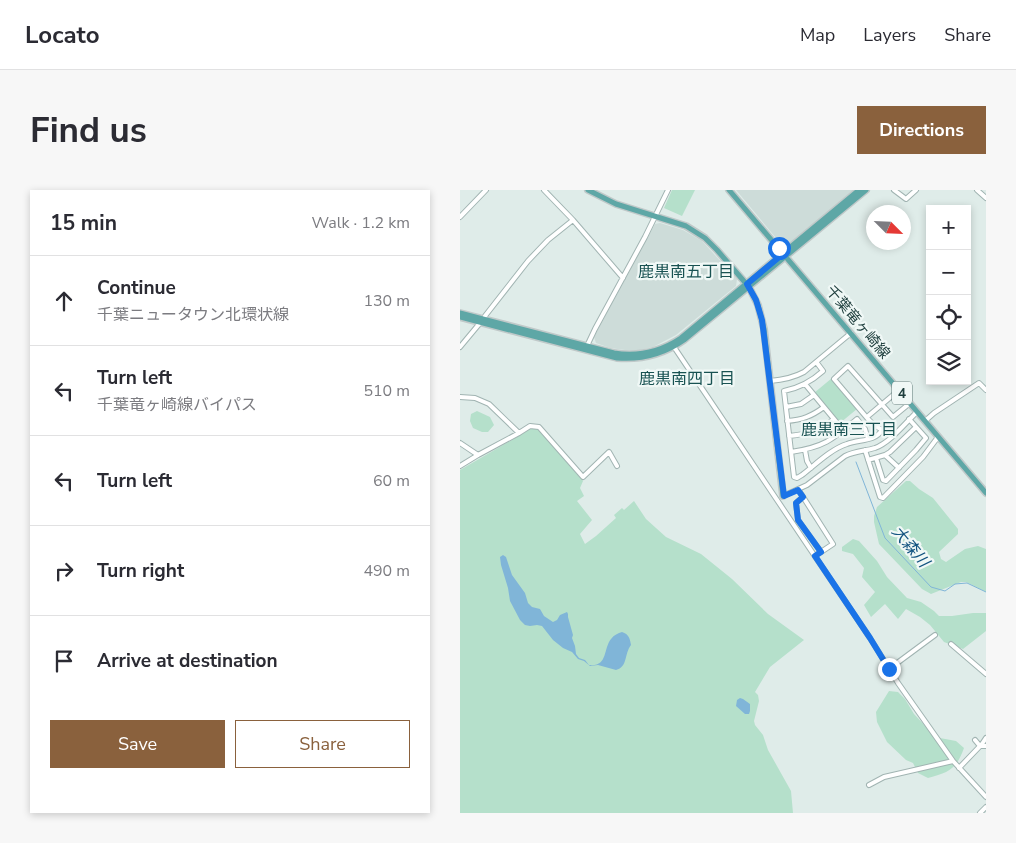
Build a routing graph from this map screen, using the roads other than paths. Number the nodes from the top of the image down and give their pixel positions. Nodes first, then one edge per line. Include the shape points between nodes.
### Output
1 (486, 190) edge
2 (544, 190) edge
3 (588, 190) edge
4 (668, 190) edge
5 (729, 190) edge
6 (860, 190) edge
7 (866, 190) edge
8 (894, 190) edge
9 (916, 190) edge
10 (979, 190) edge
11 (986, 197) edge
12 (461, 215) edge
13 (656, 216) junction
14 (573, 220) junction
15 (785, 255) junction
16 (623, 278) junction
17 (748, 286) junction
18 (460, 313) edge
19 (485, 316) dead end
20 (460, 318) edge
21 (480, 323) junction
22 (852, 333) junction
23 (460, 347) edge
24 (674, 347) junction
25 (586, 348) junction
26 (817, 362) junction
27 (770, 381) junction
28 (805, 384) junction
29 (899, 390) junction
30 (986, 390) edge
31 (814, 395) junction
32 (460, 397) edge
33 (910, 403) junction
34 (882, 404) junction
35 (786, 407) junction
36 (824, 407) junction
37 (917, 412) junction
38 (866, 417) junction
39 (834, 419) junction
40 (909, 419) junction
41 (787, 421) junction
42 (925, 421) junction
43 (916, 427) junction
44 (844, 430) junction
45 (882, 430) junction
46 (519, 433) junction
47 (789, 436) junction
48 (892, 436) junction
49 (938, 437) junction
50 (868, 439) junction
51 (460, 443) edge
52 (805, 450) junction
53 (864, 450) junction
54 (791, 452) junction
55 (478, 455) junction
56 (886, 455) junction
57 (876, 458) junction
58 (868, 460) junction
59 (460, 466) edge
60 (617, 466) dead end
61 (811, 468) junction
62 (899, 468) junction
63 (798, 490) junction
64 (986, 493) edge
65 (784, 496) joint
66 (803, 497) junction
67 (821, 552) junction
68 (815, 556) junction
69 (935, 635) dead end
70 (951, 644) dead end
71 (889, 669) junction
72 (986, 674) edge
73 (986, 738) edge
74 (975, 740) dead end
75 (980, 746) junction
76 (986, 746) edge
77 (953, 761) junction
78 (960, 768) junction
79 (869, 784) dead end
80 (986, 797) edge
81 (986, 807) edge
82 (980, 813) edge

1 - 12 street
2 - 14 street
3 - 13 main road via 616,204
4 - 13 street
5 - 15 main road, 千葉竜ヶ崎線 / 4
6 - 15 main road
7 - 15 main road
8 - 9 street via 906,199
10 - 11 street
13 - 16 street
13 - 17 main road via 699,233
14 - 16 street
14 - 19 street via 528,261
15 - 17 main road
15 - 22 main road, 千葉竜ヶ崎線 / 4
16 - 25 street
17 - 24 main road
17 - 25 main road via 664,348 633,355
17 - 27 main road via 756,300 764,329
18 - 25 main road
20 - 21 main road
21 - 23 street
21 - 25 main road
22 - 26 street
22 - 29 main road, 千葉竜ヶ崎線 / 4
24 - 25 main road via 653,356 634,358 617,358
24 - 68 street
26 - 27 street via 796,376
26 - 28 street via 824,371
27 - 65 main road
28 - 31 street
28 - 35 street via 784,391
29 - 33 main road, 千葉竜ヶ崎線 / 4
29 - 34 street
30 - 42 street via 979,383
31 - 35 street via 801,404
31 - 36 street
32 - 46 street via 475,398 489,404
33 - 34 street via 893,417
33 - 37 main road, 千葉竜ヶ崎線 / 4
34 - 38 street
34 - 38 street via 848,366 834,378
35 - 41 street
36 - 39 street
36 - 41 street via 807,418
37 - 40 street
37 - 42 main road, 千葉竜ヶ崎線 / 4
38 - 45 street
39 - 44 street
39 - 47 street via 813,432
40 - 43 street
40 - 48 street
41 - 47 street
42 - 49 main road, 千葉竜ヶ崎線 / 4
43 - 56 street
43 - 62 street via 926,438
44 - 50 street via 857,419
44 - 52 street via 826,443
45 - 48 street
45 - 50 street
46 - 55 street
46 - 60 street via 530,426 539,427 583,477 609,452
47 - 54 street
48 - 53 street via 878,447
49 - 58 street via 883,498
49 - 64 main road, 千葉竜ヶ崎線 / 4
50 - 61 street via 837,448
51 - 55 street
52 - 54 street
52 - 61 street
53 - 58 street
53 - 63 street via 841,458
54 - 61 street via 794,477
55 - 59 street
56 - 57 street
56 - 62 street
57 - 58 street
57 - 62 street via 883,480 886,481
63 - 65 street
63 - 66 street
66 - 67 street via 796,503 798,520
66 - 67 street via 833,544
67 - 68 street
68 - 71 street
69 - 71 street
70 - 72 street
71 - 77 street
73 - 75 street
74 - 75 street
75 - 76 street
75 - 78 street
77 - 78 street
77 - 79 street
78 - 80 street
81 - 82 street

